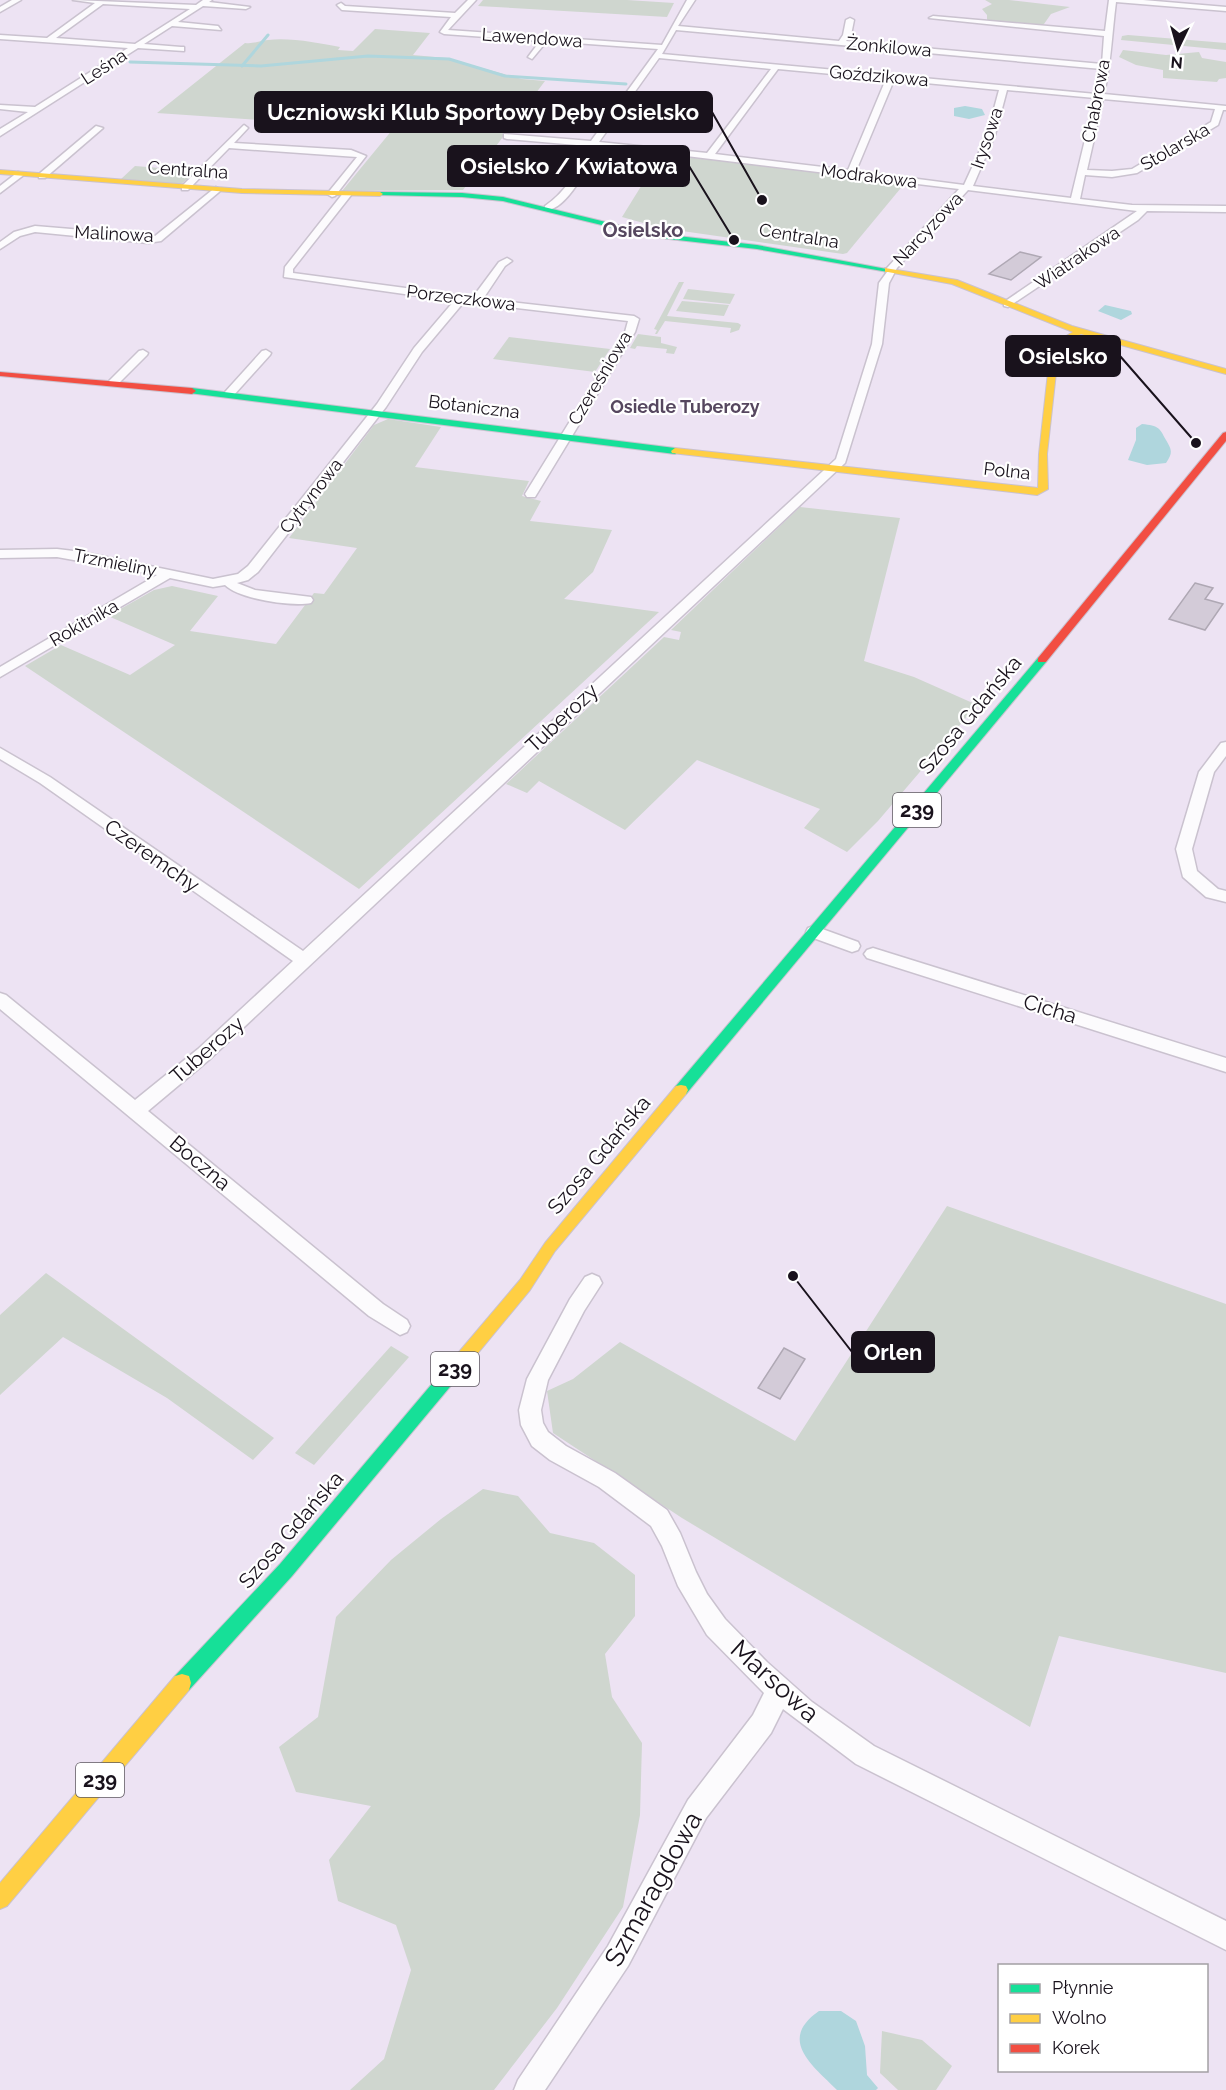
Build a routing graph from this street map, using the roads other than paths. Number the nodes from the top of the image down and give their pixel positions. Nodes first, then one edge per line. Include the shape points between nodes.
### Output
1 (17, 0) edge
2 (77, 0) edge
3 (472, 0) edge
4 (691, 0) edge
5 (1115, 0) edge
6 (113, 1) edge
7 (102, 2) junction
8 (203, 4) edge
9 (1209, 4) edge
10 (340, 5) dead end
11 (246, 7) dead end
12 (1226, 9) edge
13 (0, 10) edge
14 (458, 15) junction
15 (933, 18) dead end
16 (850, 20) dead end
17 (953, 22) dead end
18 (172, 24) junction
19 (218, 28) dead end
20 (673, 28) junction
21 (1108, 34) junction
22 (0, 37) edge
23 (994, 37) dead end
24 (545, 39) junction
25 (49, 40) junction
26 (841, 43) junction
27 (137, 46) junction
28 (990, 46) dead end
29 (664, 47) junction
30 (181, 49) dead end
31 (658, 56) junction
32 (986, 56) junction
33 (532, 57) dead end
34 (776, 67) junction
35 (1106, 67) junction
36 (891, 77) junction
37 (1004, 87) junction
38 (1100, 97) junction
39 (0, 107) edge
40 (1222, 108) edge
41 (37, 110) junction
42 (99, 128) dead end
43 (244, 128) dead end
44 (0, 133) edge
45 (507, 135) dead end
46 (594, 143) junction
47 (228, 145) junction
48 (709, 156) junction
49 (0, 172) edge
50 (1083, 172) junction
51 (21, 174) junction
52 (851, 174) junction
53 (42, 176) junction
54 (185, 188) junction
55 (966, 188) junction
56 (0, 190) edge
57 (216, 190) junction
58 (332, 194) junction
59 (347, 194) junction
60 (1075, 201) junction
61 (548, 208) junction
62 (1144, 209) junction
63 (1226, 209) edge
64 (0, 246) edge
65 (507, 261) dead end
66 (891, 270) junction
67 (461, 299) junction
68 (476, 301) junction
69 (1008, 304) junction
70 (634, 319) joint
71 (1078, 332) junction
72 (143, 353) dead end
73 (266, 353) dead end
74 (1219, 370) edge
75 (0, 374) edge
76 (1226, 376) edge
77 (113, 383) junction
78 (229, 394) junction
79 (376, 412) junction
80 (1226, 435) edge
81 (565, 437) junction
82 (831, 469) junction
83 (531, 494) dead end
84 (0, 554) edge
85 (168, 574) junction
86 (243, 577) joint
87 (228, 581) junction
88 (306, 600) dead end
89 (0, 673) edge
90 (1226, 746) edge
91 (0, 753) edge
92 (1226, 897) edge
93 (814, 932) junction
94 (852, 946) dead end
95 (873, 954) dead end
96 (303, 960) junction
97 (0, 999) edge
98 (1226, 1065) edge
99 (136, 1110) junction
100 (592, 1283) dead end
101 (400, 1326) dead end
102 (779, 1690) junction
103 (0, 1899) edge
104 (1226, 1935) edge
105 (528, 2090) edge

1 - 13 street
2 - 7 street
3 - 14 street, Lawendowa
4 - 20 street
5 - 9 street
5 - 21 street, Chabrowa
6 - 7 street
6 - 8 street
7 - 25 street
8 - 11 street
8 - 18 street, Leśna
9 - 12 street
10 - 14 street
14 - 24 street, Lawendowa via 444,32
15 - 21 street
16 - 26 street
17 - 23 street via 999,27
18 - 19 street
18 - 27 street, Leśna
20 - 26 street, Żonkilowa
20 - 29 street
21 - 35 street, Chabrowa
22 - 25 street
24 - 29 street, Lawendowa
24 - 33 street
25 - 27 street
26 - 32 street, Żonkilowa
27 - 30 street
27 - 41 street, Leśna
28 - 32 street
29 - 31 street
31 - 34 street, Goździkowa
31 - 46 street
32 - 35 street, Żonkilowa
34 - 36 street, Goździkowa
34 - 48 street
35 - 38 street, Chabrowa
36 - 37 street, Goździkowa
36 - 52 street
37 - 38 street, Goździkowa
37 - 55 street, Irysowa via 983,159
38 - 40 street, Goździkowa
38 - 50 street, Chabrowa
39 - 41 street
40 - 50 street, Stolarska via 1215,123 1134,171
41 - 44 street, Leśna
42 - 53 street
43 - 47 street
45 - 46 street, Modrakowa
46 - 48 street, Modrakowa
46 - 61 street via 573,183
47 - 54 street
47 - 58 street, Centralna via 362,156
48 - 52 street, Modrakowa
49 - 51 street, Centralna
50 - 60 street, Chabrowa
51 - 53 street, Centralna
51 - 56 street
52 - 55 street, Modrakowa
53 - 54 street, Centralna
54 - 57 street, Centralna
55 - 60 street, Modrakowa
55 - 66 street, Narcyzowa
57 - 58 street, Centralna
57 - 64 street, Malinowa via 158,239 35,230 17,234
58 - 59 street, Centralna
59 - 61 street, Centralna via 472,195
59 - 67 street, Porzeczkowa via 288,275
60 - 62 street, Modrakowa
61 - 66 street, Centralna via 651,235 757,247
62 - 63 street, Modrakowa
62 - 69 street, Wiatrakowa via 1135,219
65 - 68 street
66 - 69 street, Centralna via 961,284
66 - 82 street, Tuberozy via 884,283 877,344 850,434 840,461
67 - 68 street, Porzeczkowa
67 - 79 street, Cytrynowa
68 - 70 street, Porzeczkowa
69 - 71 street, Centralna
70 - 81 street, Czereśniowa via 630,332
71 - 74 street, Centralna
71 - 82 street, Polna via 1055,345 1040,492
72 - 77 street
73 - 78 street
74 - 76 street, Centralna
75 - 77 street, Botaniczna
77 - 78 street, Botaniczna
78 - 79 street, Botaniczna
79 - 81 street, Botaniczna
79 - 86 street, Cytrynowa via 290,524
80 - 93 street, Szosa Gdańska / 239 via 1129,557
81 - 82 street, Botaniczna
81 - 83 street, Czereśniowa
82 - 96 street, Tuberozy
84 - 85 street, Trzmieliny via 57,553
85 - 87 street, Trzmieliny via 213,583
85 - 89 street, Rokitnika
86 - 87 street, Trzmieliny
87 - 88 street, Trzmieliny via 243,592
90 - 92 street via 1207,772 1184,849 1189,873 1212,893
91 - 96 street, Czeremchy via 45,780
93 - 94 street
93 - 103 street, Szosa Gdańska / 239 via 550,1246 525,1285 314,1538 195,1668
95 - 98 street, Cicha
96 - 99 street, Tuberozy via 204,1054
97 - 99 street, Boczna
99 - 101 street, Boczna
100 - 102 street, Marsowa via 538,1379 530,1410 532,1425 540,1439 558,1453 607,1480 659,1518 686,1578 710,1618
102 - 104 street, Marsowa via 865,1755
102 - 105 street, Szmaragdowa via 752,1738 697,1809 618,1956

